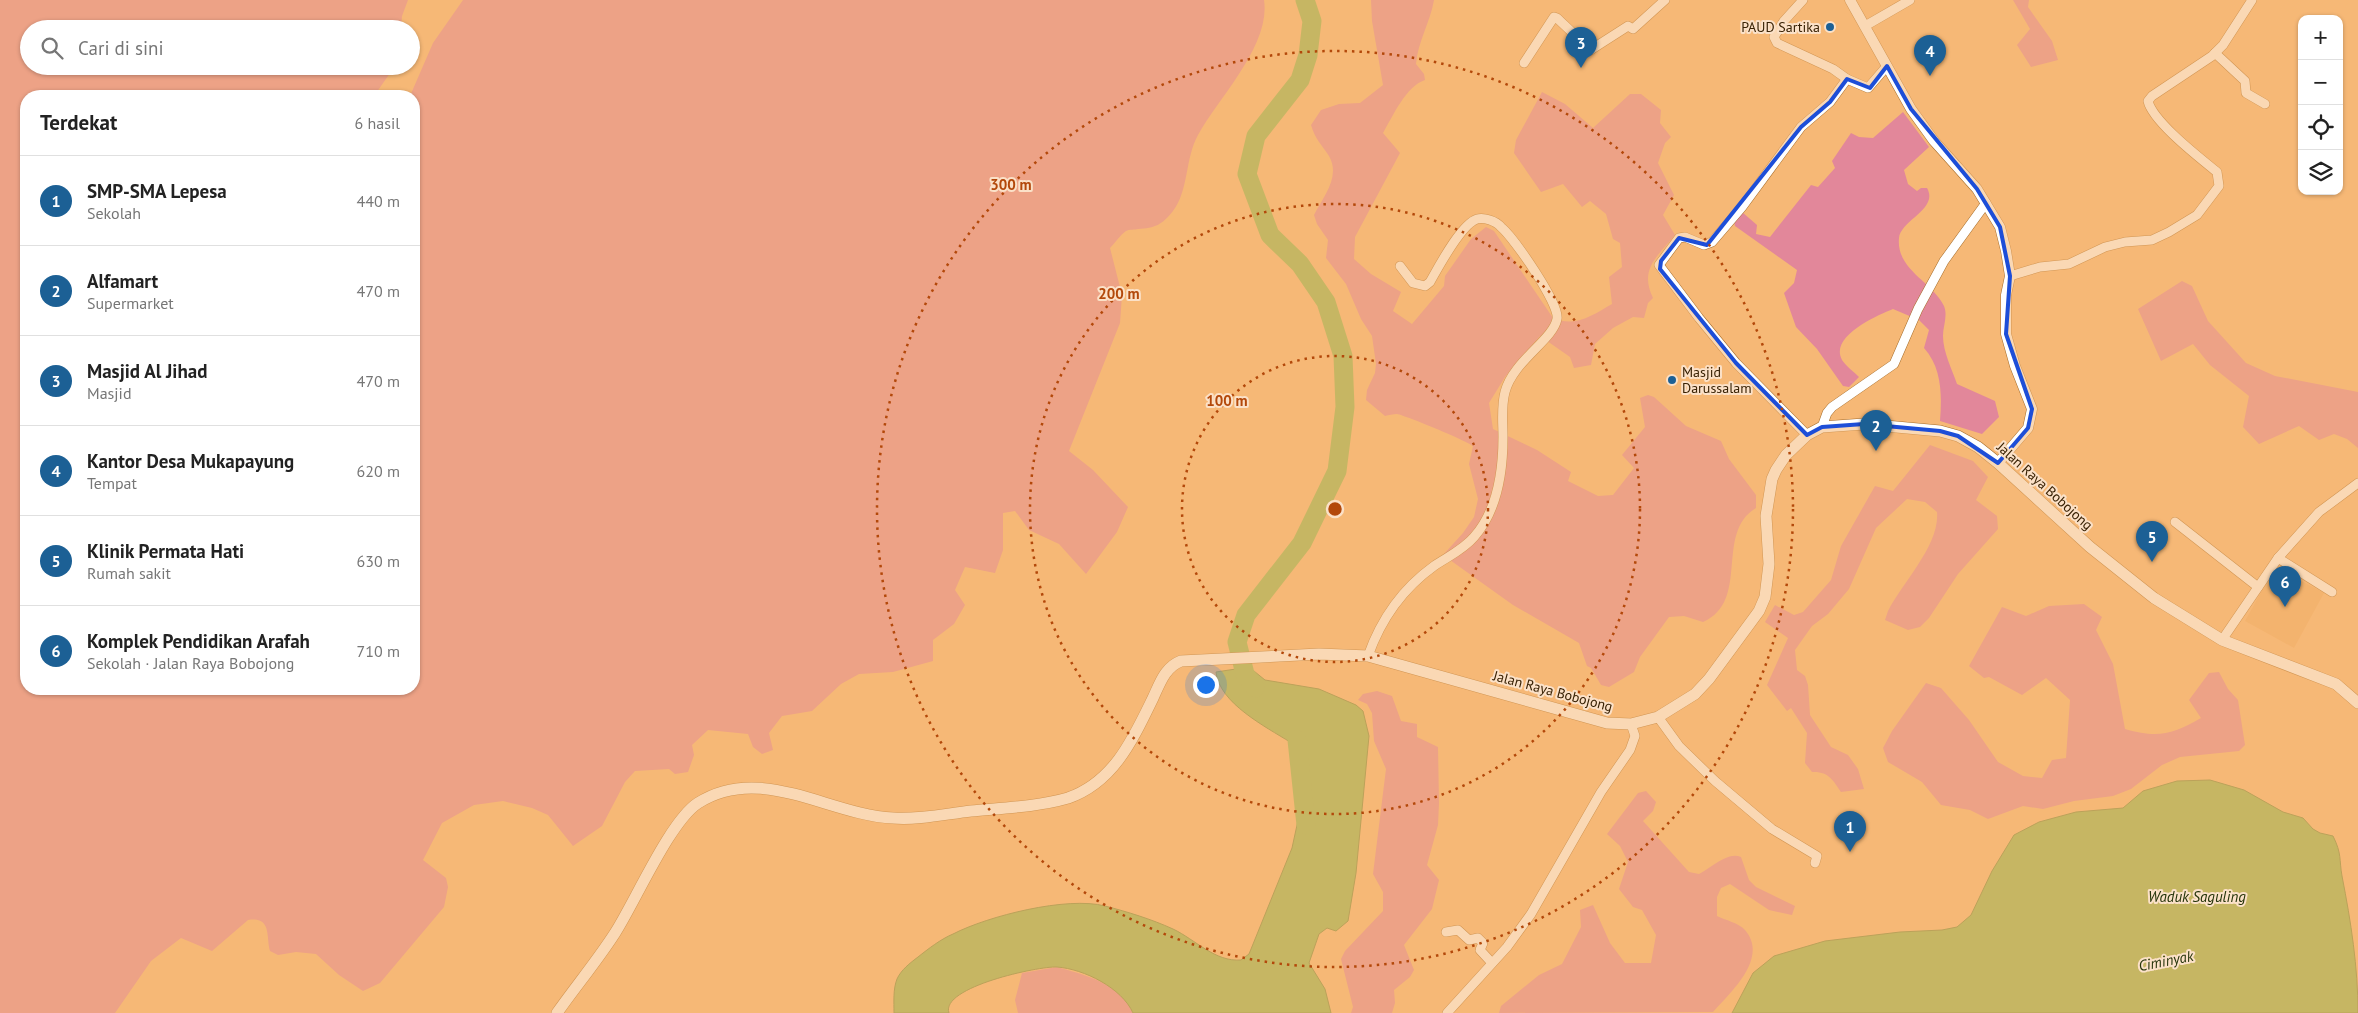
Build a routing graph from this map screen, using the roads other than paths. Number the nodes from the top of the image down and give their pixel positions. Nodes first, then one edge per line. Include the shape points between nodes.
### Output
1 (1665, 0) edge
2 (1803, 0) edge
3 (1850, 0) edge
4 (1910, 0) edge
5 (2252, 0) edge
6 (1865, 26) junction
7 (2215, 53) junction
8 (1524, 63) dead end
9 (1887, 66) junction
10 (1847, 79) junction
11 (2265, 104) dead end
12 (1986, 203) junction
13 (1400, 266) dead end
14 (2010, 276) junction
15 (1822, 427) junction
16 (1806, 435) junction
17 (1998, 463) junction
18 (2358, 484) edge
19 (2175, 522) dead end
20 (2278, 558) junction
21 (2258, 587) junction
22 (2332, 592) dead end
23 (2222, 640) junction
24 (1368, 656) junction
25 (2358, 703) edge
26 (1658, 717) junction
27 (1631, 724) junction
28 (1814, 863) dead end
29 (1446, 932) dead end
30 (1492, 963) junction
31 (557, 1013) edge
32 (1447, 1013) edge

1 - 8 street via 1633,29 1628,26 1589,51 1580,38 1554,17
2 - 10 street via 1776,30 1777,44 1833,69
3 - 6 street
4 - 6 street
5 - 7 street
6 - 9 street
7 - 11 street via 2245,81 2246,93
7 - 14 street via 2148,102 2184,145 2217,172 2219,186 2197,215 2152,240 2105,247 2069,264 2040,267
9 - 10 street via 1868,88
9 - 12 street via 1934,141
10 - 16 street via 1830,102 1801,127 1712,242 1704,245 1679,238 1659,265 1736,362
12 - 14 street via 2000,227
12 - 15 street via 1944,261 1918,308 1894,364 1832,407
13 - 24 street via 1412,283 1425,286 1468,224 1478,219 1492,221 1519,247 1555,306 1558,317 1555,326 1509,379 1503,407 1501,477 1483,522 1474,537 1409,585 1380,625
14 - 17 street via 2006,295 2006,334 2032,416 2028,428
15 - 16 main road, Jalan Raya Bobojong
15 - 17 main road, Jalan Raya Bobojong via 1885,424 1940,431 1958,436
16 - 26 main road, Jalan Raya Bobojong via 1786,455 1772,478 1766,516 1768,584 1759,611 1694,694
17 - 23 main road, Jalan Raya Bobojong via 2090,547 2146,592
18 - 20 street via 2319,512
19 - 21 street
20 - 21 street
20 - 22 street
21 - 23 street
23 - 25 main road, Jalan Raya Bobojong via 2318,675 2336,684
24 - 27 main road, Jalan Raya Bobojong via 1592,720
24 - 31 main road, Jalan Raya Bobojong via 1319,654 1181,660 1172,664 1111,771 1090,788 1068,798 895,819 860,814 763,788 724,792 698,804 676,829 614,935
26 - 27 main road, Jalan Raya Bobojong
26 - 28 street via 1679,746 1703,770 1772,829 1818,856
27 - 30 street via 1635,736 1630,750 1601,792 1531,914
29 - 30 street via 1458,930 1469,940 1478,938 1483,943 1480,950
30 - 32 street

